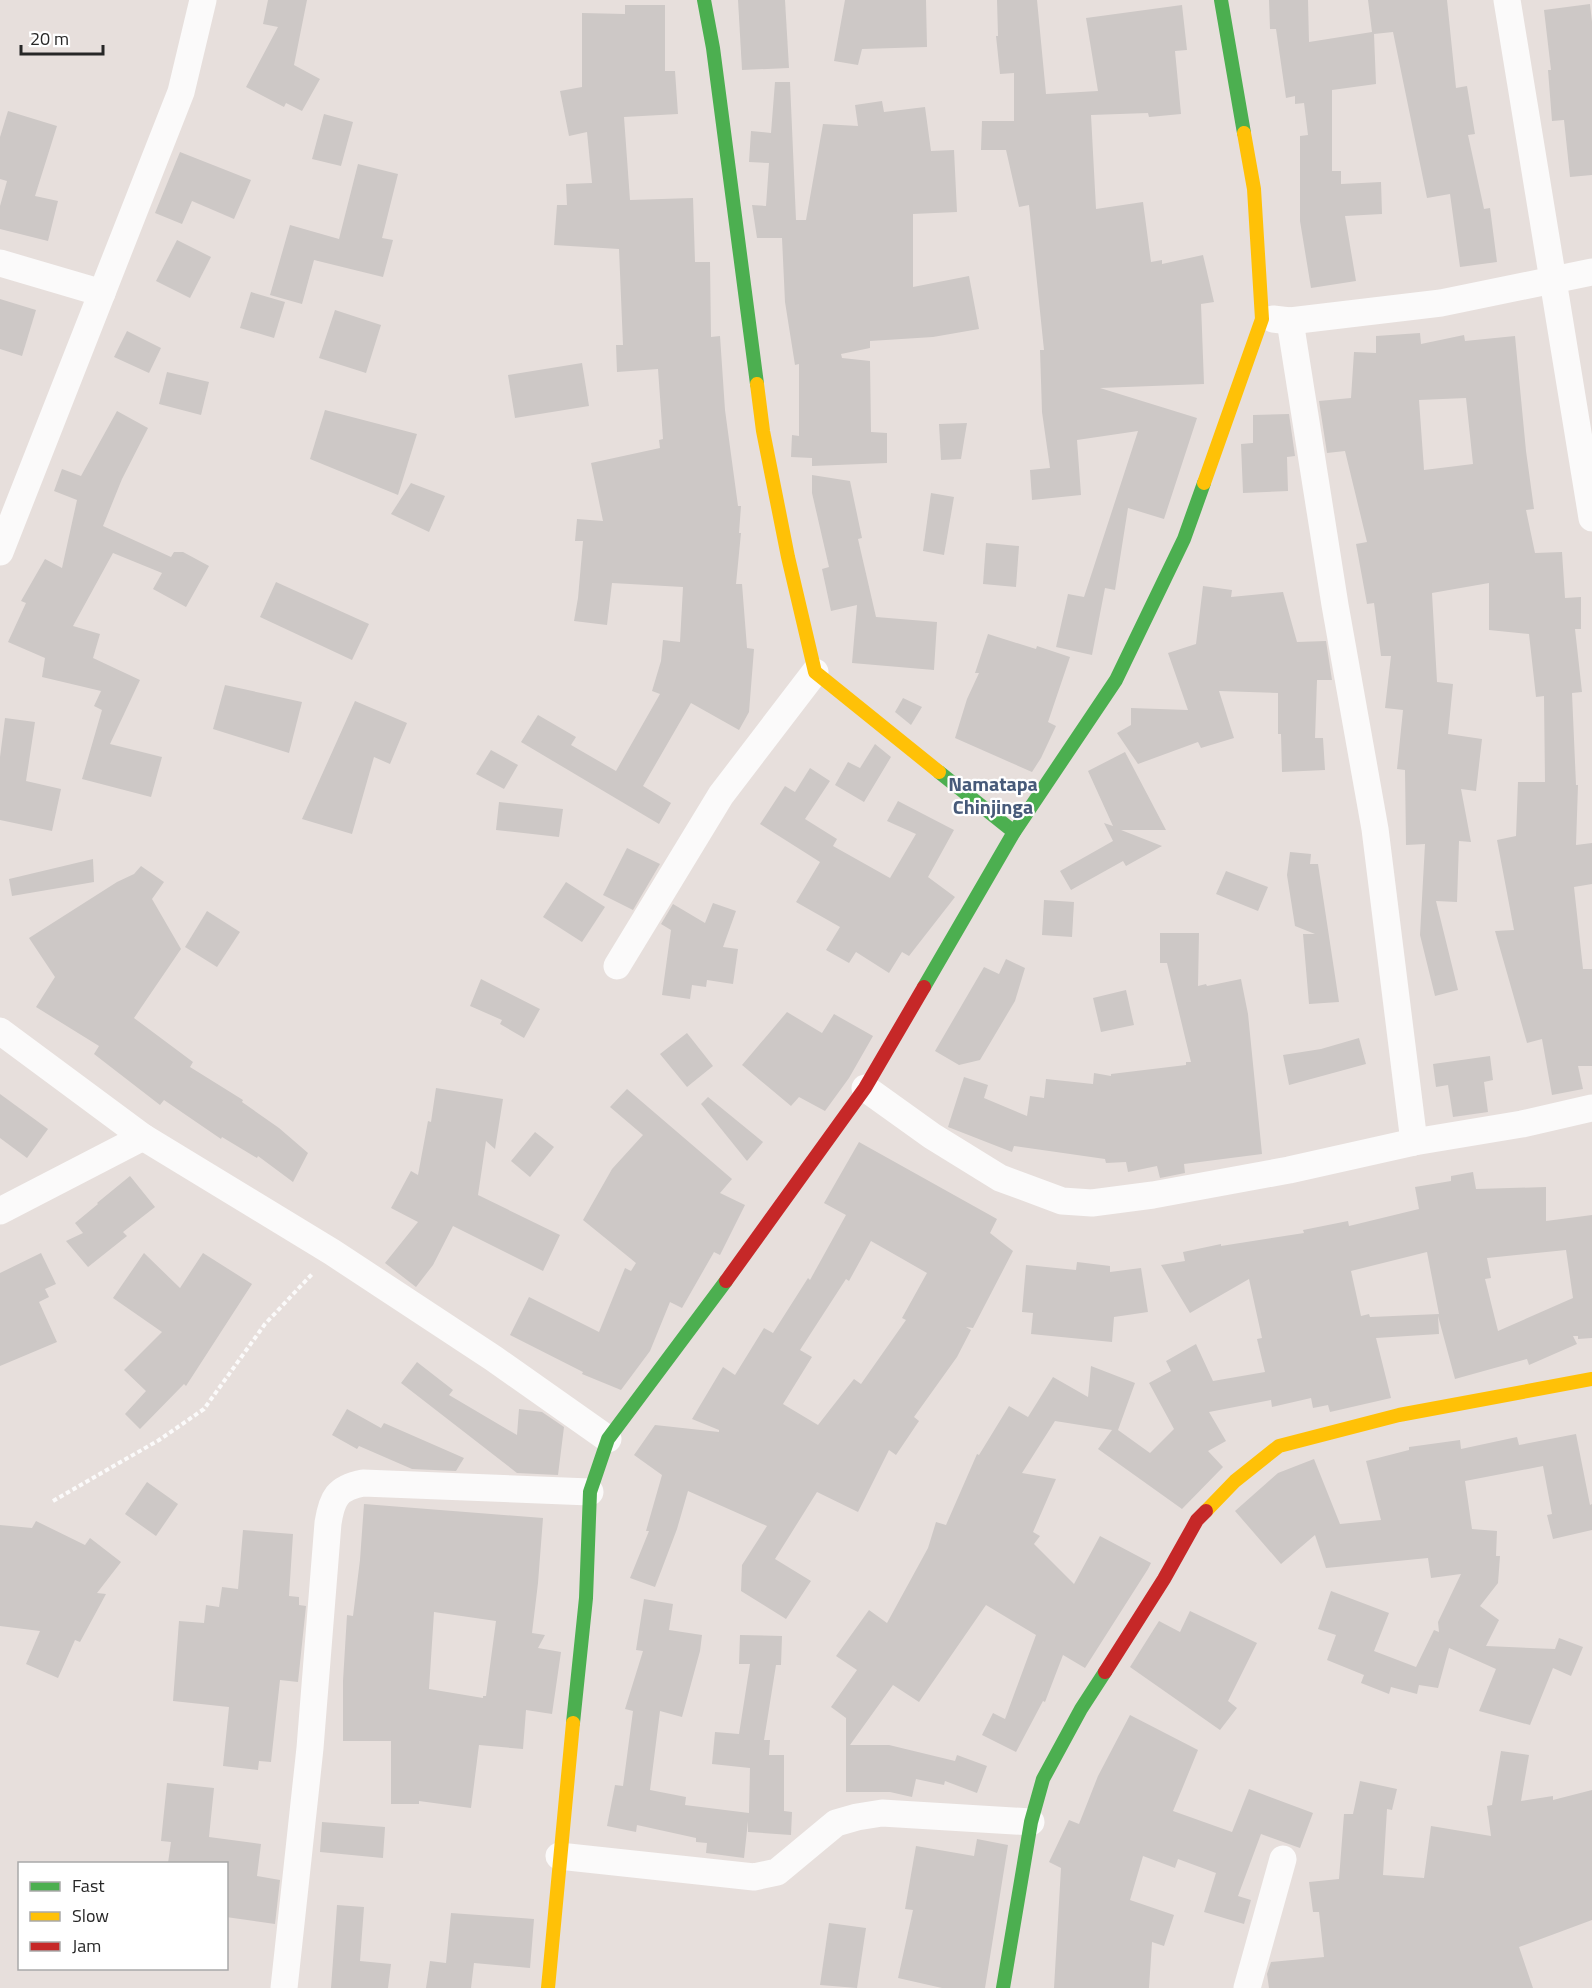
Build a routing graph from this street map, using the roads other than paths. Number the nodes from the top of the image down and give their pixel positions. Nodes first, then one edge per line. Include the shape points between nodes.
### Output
1 (203, 0) edge
2 (704, 0) edge
3 (1221, 0) edge
4 (1507, 0) edge
5 (0, 263) edge
6 (1592, 272) edge
7 (1553, 281) junction
8 (102, 293) junction
9 (1262, 319) junction
10 (1290, 321) junction
11 (1592, 518) edge
12 (0, 552) edge
13 (815, 672) junction
14 (1014, 832) junction
15 (617, 966) dead end
16 (0, 1031) edge
17 (865, 1088) junction
18 (1592, 1108) edge
19 (143, 1137) junction
20 (1414, 1142) junction
21 (0, 1211) edge
22 (1592, 1379) edge
23 (608, 1439) junction
24 (590, 1492) junction
25 (1030, 1821) junction
26 (559, 1856) junction
27 (1283, 1859) dead end
28 (284, 1988) edge
29 (548, 1988) edge
30 (1003, 1988) edge
31 (1247, 1988) edge

1 - 8 street via 181,92
2 - 13 street via 764,430
3 - 9 street via 1254,189
4 - 7 street
5 - 8 street
6 - 7 street
7 - 10 street via 1441,303
7 - 11 street
8 - 12 street
9 - 10 street
9 - 14 street via 1184,539 1116,680
10 - 20 street via 1375,829
13 - 14 street
13 - 15 street via 721,795
14 - 17 street
16 - 19 street
17 - 20 street via 1000,1178 1062,1201 1092,1203 1153,1195
17 - 23 street
18 - 20 street
19 - 21 street
19 - 23 street via 332,1252
22 - 25 street via 1354,1425 1279,1446 1235,1480 1197,1520 1076,1719 1043,1779
23 - 24 street
24 - 26 street via 586,1598
24 - 28 street via 363,1483 349,1486 338,1495 328,1523 310,1748
25 - 26 street via 882,1813 857,1817 836,1823 777,1872 754,1877
25 - 30 street
26 - 29 street
27 - 31 street

